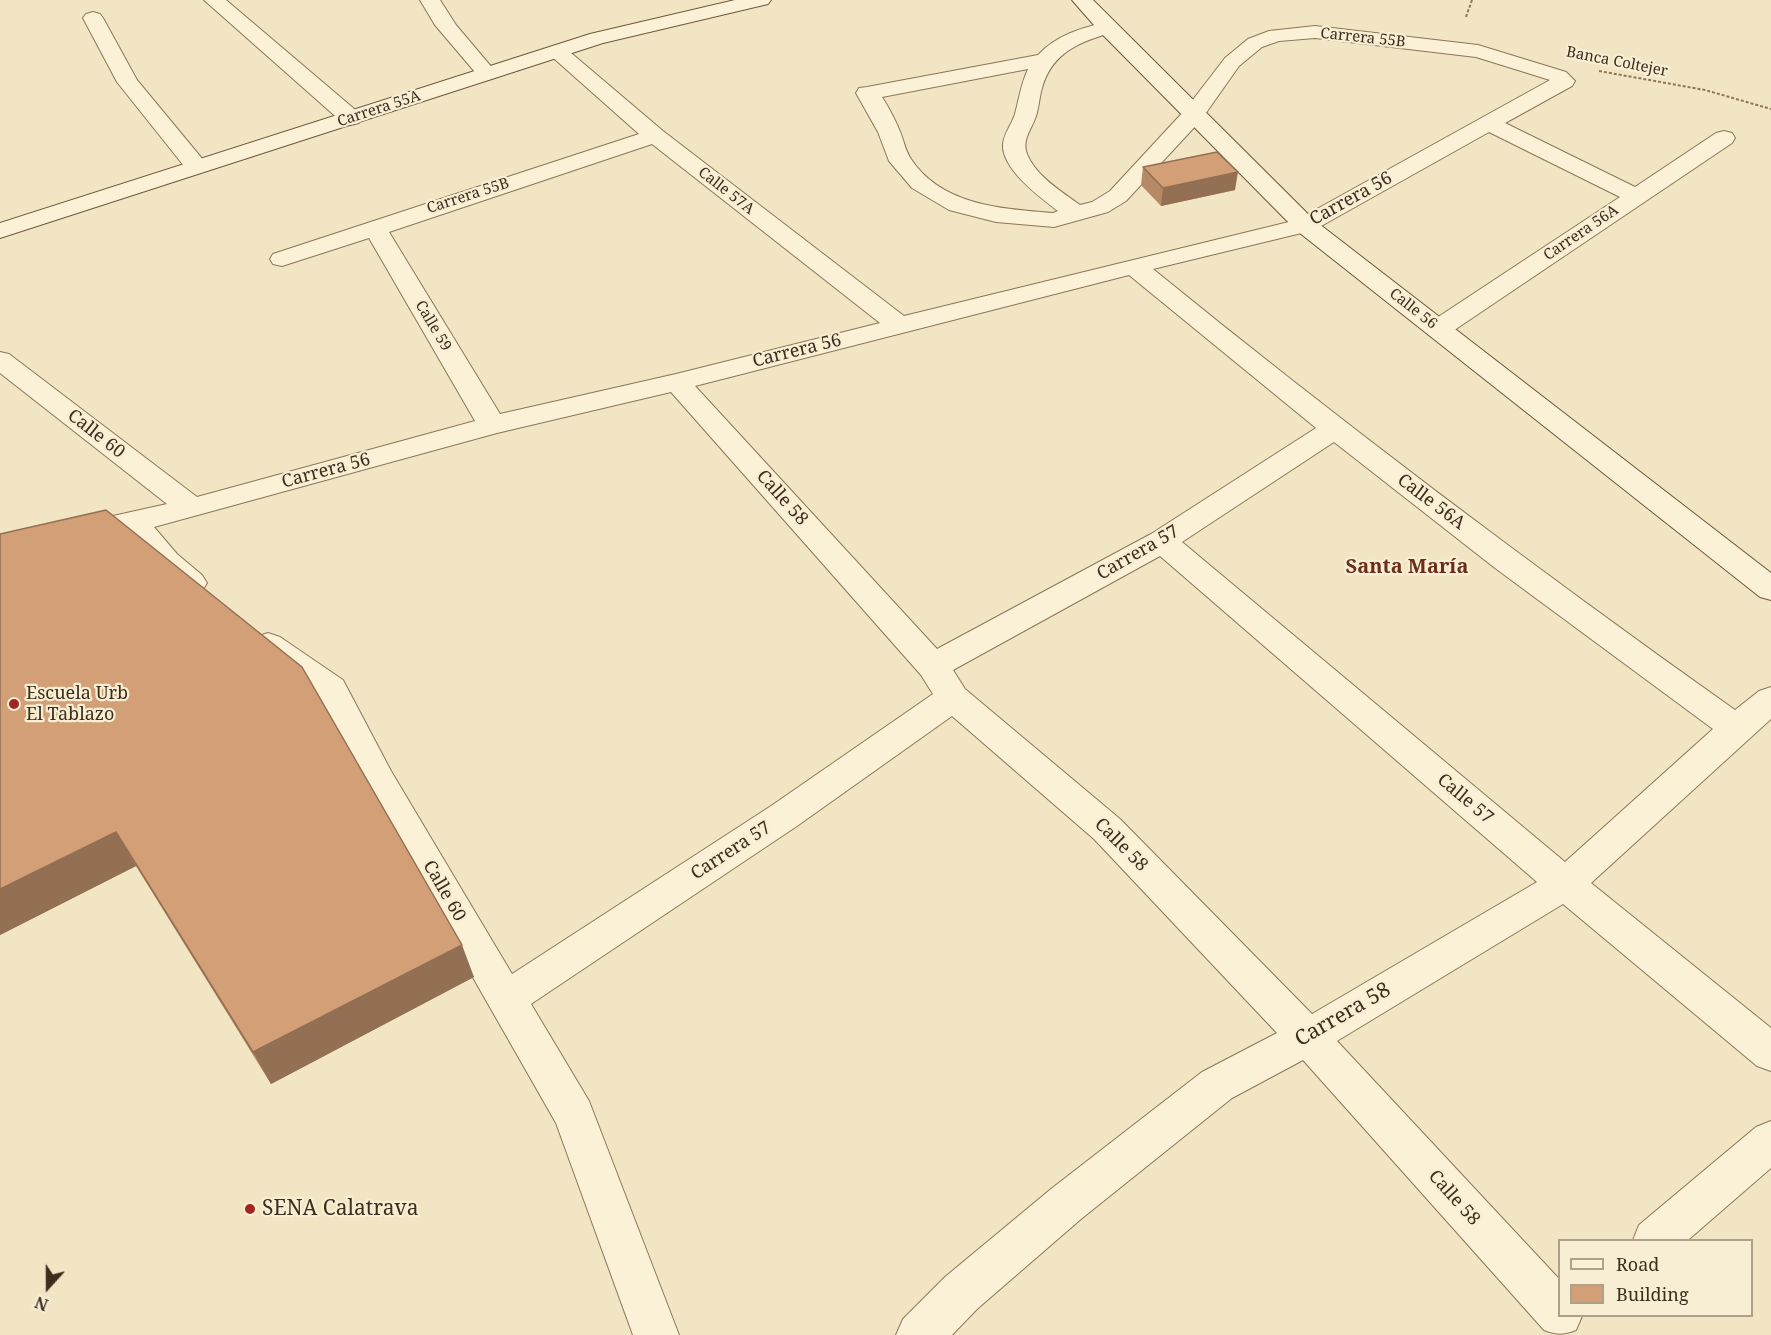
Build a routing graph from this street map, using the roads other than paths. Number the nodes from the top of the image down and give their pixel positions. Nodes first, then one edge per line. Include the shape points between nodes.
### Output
1 (214, 0) edge
2 (430, 0) edge
3 (760, 0) edge
4 (1082, 0) edge
5 (93, 18) dead end
6 (1107, 28) junction
7 (557, 51) junction
8 (1043, 60) junction
9 (487, 74) junction
10 (1564, 79) joint
11 (1193, 115) junction
12 (351, 118) junction
13 (1487, 122) junction
14 (655, 136) junction
15 (1724, 138) dead end
16 (196, 166) junction
17 (1636, 196) junction
18 (1077, 215) junction
19 (1305, 225) junction
20 (374, 227) junction
21 (0, 231) edge
22 (282, 259) dead end
23 (1134, 266) junction
24 (899, 325) junction
25 (1438, 329) junction
26 (0, 360) edge
27 (677, 382) junction
28 (492, 425) junction
29 (1335, 428) junction
30 (192, 508) junction
31 (132, 521) junction
32 (1162, 541) junction
33 (0, 551) edge
34 (1771, 589) edge
35 (933, 666) junction
36 (953, 698) junction
37 (1771, 700) edge
38 (1736, 728) junction
39 (1565, 884) junction
40 (505, 1000) junction
41 (1308, 1037) junction
42 (1771, 1053) edge
43 (1771, 1141) edge
44 (1656, 1239) edge
45 (1562, 1322) edge
46 (656, 1335) edge
47 (918, 1335) edge

1 - 12 street
2 - 9 street via 446,27
3 - 7 street, Carrera 55A
4 - 6 street, Calle 56
5 - 16 street via 128,82
6 - 8 street via 1067,40
6 - 11 street, Calle 56
7 - 9 street, Carrera 55A
7 - 14 street, Calle 57A
8 - 18 street via 1013,143 1016,156 1036,181
8 - 18 street via 867,93 900,161 920,183 957,204 996,215 1054,220
9 - 12 street, Carrera 55A
10 - 11 street, Carrera 55B via 1478,51 1296,32 1255,43 1232,62
10 - 13 street, Carrera 56
11 - 18 street via 1118,196
11 - 19 street, Calle 56
12 - 16 street, Carrera 55A
13 - 17 street
13 - 19 street, Carrera 56
14 - 20 street, Carrera 55B
14 - 24 street, Calle 57A
15 - 17 street, Carrera 56A
16 - 21 street, Carrera 55A
17 - 25 street, Carrera 56A
19 - 23 street, Carrera 56
19 - 25 street, Calle 56
20 - 22 street, Carrera 55B
20 - 28 street, Calle 59
23 - 24 street, Carrera 56
23 - 29 street, Calle 56A
24 - 27 street, Carrera 56
25 - 34 street, Calle 56
26 - 30 street, Calle 60
27 - 28 street, Carrera 56
27 - 35 street, Calle 58
28 - 30 street, Carrera 56
29 - 32 street, Carrera 57
29 - 38 street, Calle 56A
30 - 31 street, Carrera 56
31 - 33 street, Carrera 56
31 - 40 street, Calle 60 via 166,561 230,616 331,689 378,780
32 - 35 street, Carrera 57
32 - 39 street, Calle 57
35 - 36 street, Calle 58
36 - 40 street, Carrera 57 via 784,816
36 - 41 street, Calle 58 via 1107,829
37 - 38 street, Carrera 58
38 - 39 street, Carrera 58
39 - 41 street, Carrera 58
39 - 42 street, Calle 57
40 - 46 street, Calle 60 via 574,1115
41 - 45 street, Calle 58
41 - 47 street, Carrera 58 via 1217,1085 1066,1204
43 - 44 street

